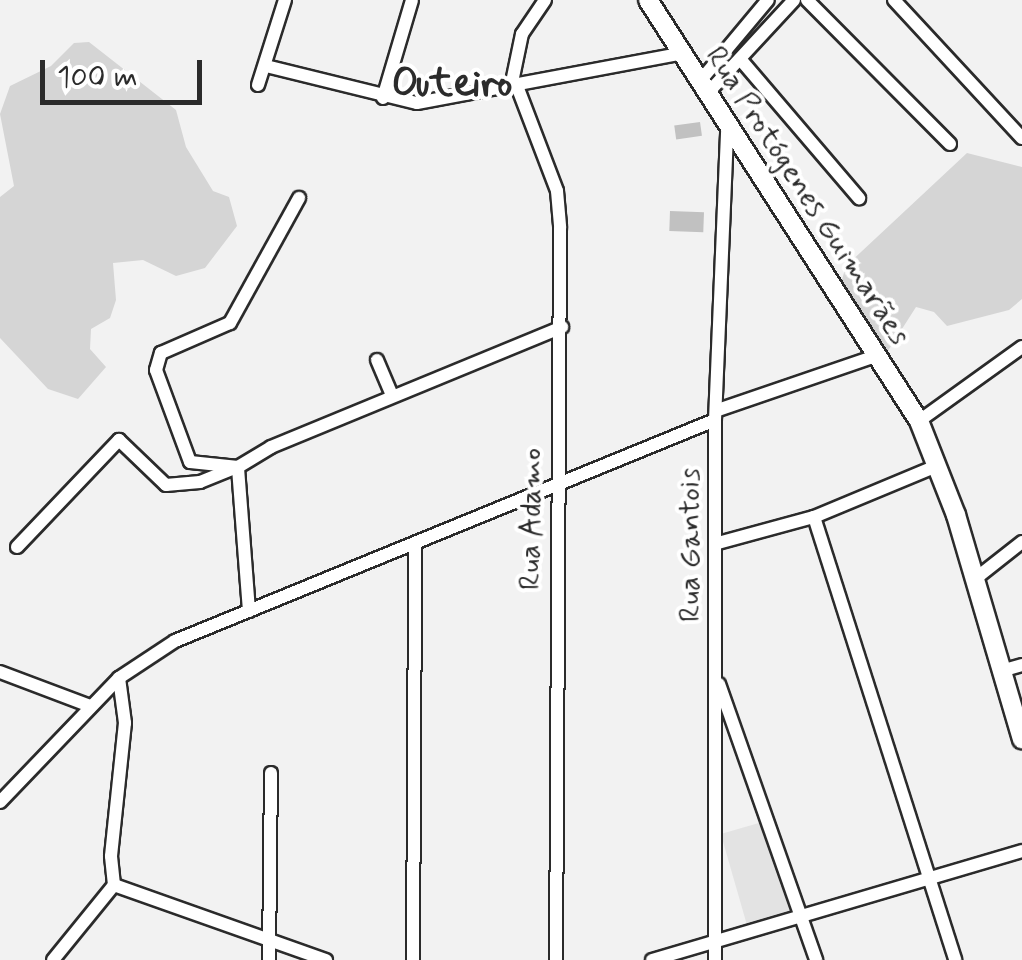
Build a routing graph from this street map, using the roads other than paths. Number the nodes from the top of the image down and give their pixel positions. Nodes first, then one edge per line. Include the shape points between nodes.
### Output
1 (285, 0) edge
2 (412, 0) edge
3 (545, 0) edge
4 (648, 0) edge
5 (768, 0) edge
6 (794, 0) edge
7 (807, 0) edge
8 (894, 0) edge
9 (683, 53) junction
10 (741, 60) junction
11 (266, 66) junction
12 (258, 86) dead end
13 (514, 86) junction
14 (704, 87) junction
15 (383, 98) junction
16 (727, 130) junction
17 (1022, 138) edge
18 (950, 144) dead end
19 (299, 198) dead end
20 (859, 198) dead end
21 (562, 327) junction
22 (1022, 347) edge
23 (876, 356) junction
24 (378, 360) dead end
25 (392, 395) junction
26 (717, 415) junction
27 (919, 421) junction
28 (938, 465) junction
29 (238, 467) junction
30 (557, 485) junction
31 (814, 517) junction
32 (718, 542) junction
33 (1022, 542) edge
34 (17, 546) dead end
35 (415, 547) junction
36 (975, 579) junction
37 (249, 610) junction
38 (1022, 665) edge
39 (1002, 671) junction
40 (0, 672) edge
41 (119, 678) junction
42 (716, 678) junction
43 (90, 706) junction
44 (1022, 739) edge
45 (270, 773) dead end
46 (0, 802) edge
47 (1022, 851) edge
48 (930, 880) junction
49 (114, 885) junction
50 (802, 916) junction
51 (270, 942) junction
52 (715, 944) junction
53 (53, 960) edge
54 (269, 960) edge
55 (326, 960) edge
56 (412, 960) edge
57 (556, 960) edge
58 (652, 960) edge
59 (715, 960) edge
60 (816, 960) edge
61 (955, 960) edge

1 - 11 street
2 - 15 street
3 - 13 street via 522,34
4 - 9 street, Rua Protógenes Guimarães
5 - 14 street
6 - 10 street
7 - 18 street
8 - 17 street
9 - 13 street
9 - 14 street, Rua Protógenes Guimarães
10 - 14 street
10 - 20 street
11 - 12 street
11 - 15 street
13 - 15 street via 438,102
13 - 21 street, Rua Adamo via 557,191
14 - 16 street, Rua Protógenes Guimarães
16 - 23 street, Rua Protógenes Guimarães
16 - 26 street, Rua Gantois
19 - 29 street via 230,323 161,353 156,370 190,462
21 - 25 street
21 - 30 street, Rua Adamo
22 - 27 street
23 - 26 street
23 - 27 street, Rua Protógenes Guimarães
24 - 25 street
25 - 29 street
26 - 30 street
26 - 32 street, Rua Gantois
27 - 28 street, Rua Protógenes Guimarães
28 - 31 street
28 - 36 street, Rua Protógenes Guimarães
29 - 34 street via 200,482 166,485 119,440
29 - 37 street
30 - 35 street
30 - 57 street, Rua Adamo
31 - 32 street
31 - 48 street
32 - 42 street, Rua Gantois
33 - 36 street
35 - 37 street
35 - 56 street
36 - 39 street, Rua Protógenes Guimarães
37 - 41 street via 175,641
38 - 39 street
39 - 44 street, Rua Protógenes Guimarães
40 - 43 street
41 - 43 street
41 - 49 street via 125,723 110,856
42 - 50 street
42 - 52 street, Rua Gantois
43 - 46 street
45 - 51 street
47 - 48 street
48 - 50 street
48 - 61 street
49 - 51 street
49 - 53 street
50 - 52 street
50 - 60 street
51 - 54 street
51 - 55 street
52 - 58 street
52 - 59 street, Rua Gantois

